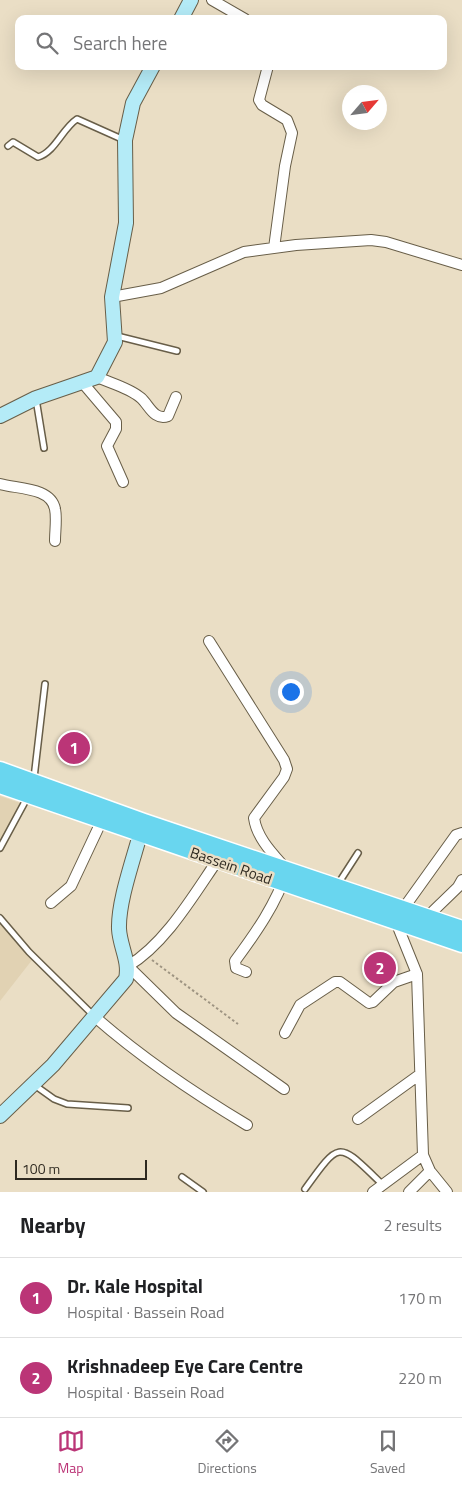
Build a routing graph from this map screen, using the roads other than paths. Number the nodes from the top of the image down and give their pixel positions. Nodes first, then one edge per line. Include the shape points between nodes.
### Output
1 (212, 0) edge
2 (188, 1) edge
3 (183, 15) edge
4 (238, 15) edge
5 (151, 70) edge
6 (267, 70) edge
7 (125, 140) junction
8 (8, 146) dead end
9 (274, 248) junction
10 (462, 265) edge
11 (112, 297) junction
12 (114, 336) junction
13 (177, 351) dead end
14 (97, 377) junction
15 (82, 382) junction
16 (176, 397) dead end
17 (36, 398) junction
18 (0, 416) edge
19 (44, 448) dead end
20 (124, 482) dead end
21 (0, 484) edge
22 (55, 541) dead end
23 (209, 641) dead end
24 (45, 684) dead end
25 (0, 770) edge
26 (0, 785) edge
27 (31, 788) junction
28 (102, 820) junction
29 (142, 828) junction
30 (462, 833) edge
31 (0, 848) edge
32 (358, 853) dead end
33 (217, 861) junction
34 (285, 877) junction
35 (462, 880) edge
36 (336, 887) junction
37 (51, 903) dead end
38 (399, 916) junction
39 (427, 917) junction
40 (0, 918) edge
41 (462, 929) edge
42 (462, 944) edge
43 (128, 966) junction
44 (246, 972) dead end
45 (417, 974) junction
46 (94, 1017) junction
47 (285, 1033) dead end
48 (419, 1076) junction
49 (33, 1084) junction
50 (284, 1089) dead end
51 (128, 1108) dead end
52 (0, 1116) edge
53 (358, 1119) dead end
54 (247, 1125) dead end
55 (423, 1155) junction
56 (430, 1171) junction
57 (182, 1177) dead end
58 (382, 1184) junction
59 (305, 1189) dead end
60 (202, 1192) edge
61 (373, 1192) edge
62 (409, 1192) edge
63 (447, 1192) edge

1 - 4 street
2 - 3 street
5 - 7 street via 133,103
6 - 9 street via 259,100 287,120 292,133
7 - 8 lane via 76,119 45,155 38,157 13,142
7 - 11 street via 126,223
9 - 10 street via 371,240
9 - 11 street via 244,252 161,288
11 - 12 street
12 - 13 lane
12 - 14 street via 115,342
14 - 15 street
14 - 16 street via 142,399 158,416 168,416
15 - 17 street
15 - 20 street via 116,422 116,429 106,446
17 - 18 street
17 - 19 lane
21 - 22 street via 43,492 49,498 55,508
23 - 34 street via 287,769 254,818 255,827
24 - 27 lane
25 - 27 main road, Bassein Road
26 - 27 main road, Bassein Road
27 - 28 main road, Bassein Road
27 - 29 main road, Bassein Road
27 - 31 lane
28 - 29 main road, Bassein Road
28 - 37 street via 71,886
29 - 33 main road, Bassein Road
29 - 34 main road, Bassein Road
29 - 43 street via 126,882 119,929
30 - 38 street via 456,835
32 - 36 lane
33 - 34 main road, Bassein Road
33 - 43 street via 146,955
34 - 36 main road, Bassein Road
34 - 38 main road, Bassein Road
34 - 44 street via 256,932 235,961 236,968
35 - 39 street
36 - 38 main road, Bassein Road
38 - 39 main road, Bassein Road
38 - 42 main road, Bassein Road
38 - 45 street
39 - 41 main road, Bassein Road
40 - 46 lane
43 - 46 street via 126,979
43 - 50 street via 176,1013
45 - 47 street via 394,982 369,1003 340,982 335,982 300,1005
45 - 48 street
46 - 49 street
46 - 54 street via 173,1080
48 - 53 street
48 - 55 street
49 - 51 lane via 67,1104
49 - 52 street
55 - 56 street
55 - 58 street
56 - 62 street
56 - 63 street
57 - 60 lane
58 - 59 lane via 352,1156 341,1151 327,1157
58 - 61 street

